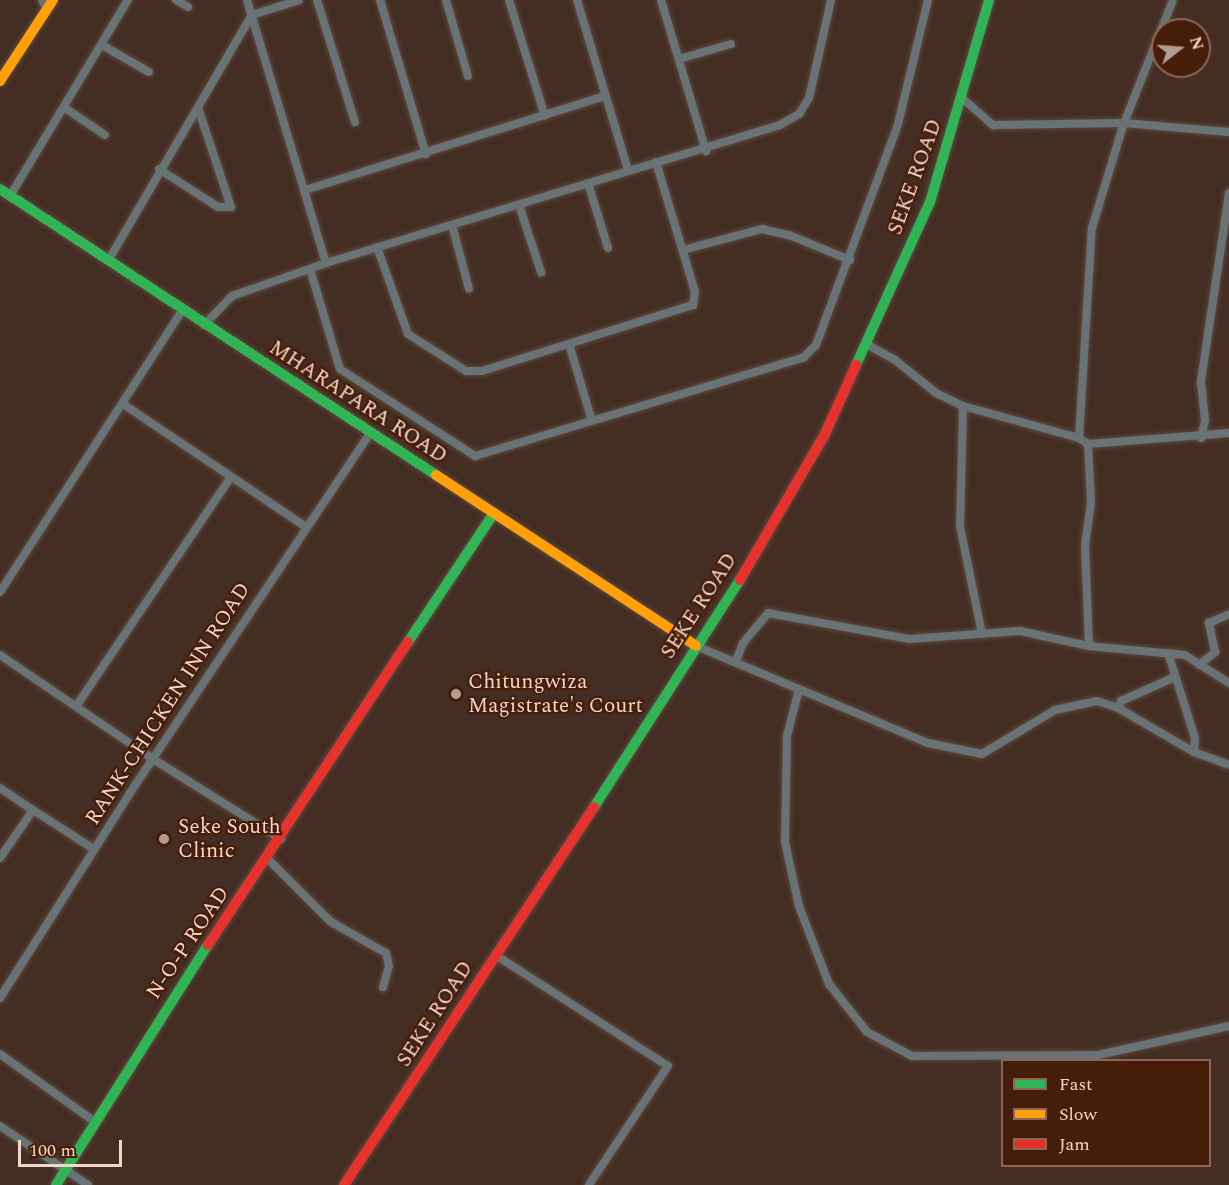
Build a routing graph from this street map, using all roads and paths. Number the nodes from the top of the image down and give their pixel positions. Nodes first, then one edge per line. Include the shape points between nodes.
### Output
1 (128, 0) edge
2 (176, 0) edge
3 (247, 0) edge
4 (299, 0) edge
5 (317, 0) edge
6 (380, 0) edge
7 (446, 0) edge
8 (509, 0) edge
9 (577, 0) edge
10 (661, 0) edge
11 (831, 0) edge
12 (928, 0) edge
13 (989, 0) edge
14 (1173, 0) edge
15 (47, 3) edge
16 (188, 7) dead end
17 (252, 15) junction
18 (731, 44) dead end
19 (102, 45) junction
20 (679, 59) junction
21 (149, 72) dead end
22 (468, 76) dead end
23 (0, 81) edge
24 (605, 96) junction
25 (963, 99) junction
26 (65, 108) junction
27 (198, 108) junction
28 (545, 116) junction
29 (355, 122) dead end
30 (1124, 123) junction
31 (1229, 132) edge
32 (105, 135) dead end
33 (706, 151) junction
34 (426, 154) junction
35 (656, 162) junction
36 (159, 170) junction
37 (628, 170) junction
38 (588, 183) junction
39 (305, 190) junction
40 (5, 192) edge
41 (1229, 193) edge
42 (519, 206) junction
43 (452, 225) junction
44 (377, 247) junction
45 (608, 248) dead end
46 (683, 250) junction
47 (850, 260) junction
48 (108, 261) junction
49 (326, 263) junction
50 (310, 269) junction
51 (541, 272) dead end
52 (469, 289) dead end
53 (182, 311) junction
54 (204, 325) junction
55 (569, 344) junction
56 (868, 345) junction
57 (123, 404) junction
58 (963, 406) junction
59 (592, 421) junction
60 (370, 433) junction
61 (1229, 433) edge
62 (1079, 438) junction
63 (1201, 438) junction
64 (1088, 444) junction
65 (231, 477) junction
66 (494, 513) junction
67 (306, 527) junction
68 (0, 592) edge
69 (1229, 614) edge
70 (982, 634) junction
71 (1089, 645) junction
72 (696, 646) junction
73 (1168, 653) junction
74 (0, 655) edge
75 (736, 661) junction
76 (1198, 665) junction
77 (1175, 677) junction
78 (1229, 684) edge
79 (799, 689) junction
80 (77, 705) junction
81 (1118, 708) junction
82 (1194, 752) junction
83 (153, 759) junction
84 (1229, 765) edge
85 (0, 788) edge
86 (33, 810) junction
87 (281, 839) junction
88 (94, 849) junction
89 (0, 858) edge
90 (268, 859) junction
91 (496, 956) junction
92 (383, 987) dead end
93 (0, 998) edge
94 (1229, 1026) edge
95 (0, 1054) edge
96 (95, 1122) junction
97 (0, 1126) edge
98 (65, 1171) junction
99 (592, 1184) edge
100 (56, 1185) edge
101 (88, 1185) edge
102 (344, 1185) edge

1 - 19 street
2 - 16 street
3 - 17 street
4 - 17 street
5 - 29 street
6 - 34 street
7 - 22 street
8 - 28 street
9 - 24 street
10 - 20 street
11 - 33 street via 809,98 799,114 780,125
12 - 47 street via 898,124
13 - 25 main road, SEKE ROAD
14 - 30 street
15 - 23 main road
17 - 27 street
17 - 39 street
18 - 20 street
19 - 21 street
19 - 26 street
20 - 33 street
24 - 28 street
24 - 37 street
25 - 30 street via 993,124
25 - 56 main road, SEKE ROAD via 930,202
26 - 32 street
26 - 40 street
27 - 36 street
27 - 36 street via 231,207 218,207
28 - 34 street
30 - 31 street
30 - 62 street via 1092,228
33 - 35 street
34 - 39 street
35 - 37 street
35 - 46 street
36 - 48 street
37 - 38 street
38 - 42 street
38 - 45 street
39 - 49 street
40 - 48 main road, MHARAPARA ROAD
41 - 63 street via 1201,381 1205,420
42 - 43 street
42 - 51 street
43 - 44 street
43 - 52 street
44 - 49 street
44 - 55 street via 408,334 466,371 482,371
46 - 47 street via 762,229 789,235
46 - 55 street via 695,292 693,305
47 - 59 street via 816,345 804,357
48 - 53 main road, MHARAPARA ROAD
49 - 50 street
50 - 54 street via 232,296
50 - 59 street via 340,369 354,382 475,456
53 - 54 main road, MHARAPARA ROAD
53 - 57 street
54 - 60 main road, MHARAPARA ROAD
55 - 59 street
56 - 58 street via 895,360 936,393
56 - 72 main road, SEKE ROAD via 803,472
57 - 65 street
57 - 68 street
58 - 62 street
58 - 70 street via 960,526
60 - 66 main road, MHARAPARA ROAD
60 - 67 street, RANK-CHICKEN INN ROAD
61 - 63 street
62 - 64 street
63 - 64 street via 1159,436
64 - 71 street via 1091,502 1085,546
65 - 67 street
65 - 80 street
66 - 72 main road, MHARAPARA ROAD
66 - 87 main road, N-O-P ROAD
67 - 83 street, RANK-CHICKEN INN ROAD
69 - 76 street via 1209,623 1215,652
70 - 71 street via 1020,631
70 - 75 street via 909,639 768,613 743,643
71 - 73 street
72 - 75 street
72 - 91 main road, SEKE ROAD
73 - 76 street via 1185,655
73 - 77 street
74 - 80 street
75 - 79 street
76 - 78 street
77 - 81 street via 1121,701
77 - 82 street via 1195,738
79 - 81 street via 928,743 982,754 1055,710 1097,701
79 - 94 street via 788,736 785,842 799,906 829,984 867,1032 912,1056 1098,1055
80 - 83 street
81 - 82 street
82 - 84 street
83 - 87 street
83 - 88 street, RANK-CHICKEN INN ROAD
85 - 86 street
86 - 88 street
86 - 89 street
87 - 90 main road, N-O-P ROAD
88 - 93 street, RANK-CHICKEN INN ROAD
90 - 92 street via 331,922 386,953 389,966
90 - 96 main road, N-O-P ROAD via 138,1051
91 - 99 street via 668,1066
91 - 102 main road, SEKE ROAD
95 - 96 street
96 - 98 main road, N-O-P ROAD
97 - 98 street
98 - 100 main road, N-O-P ROAD
98 - 101 street

